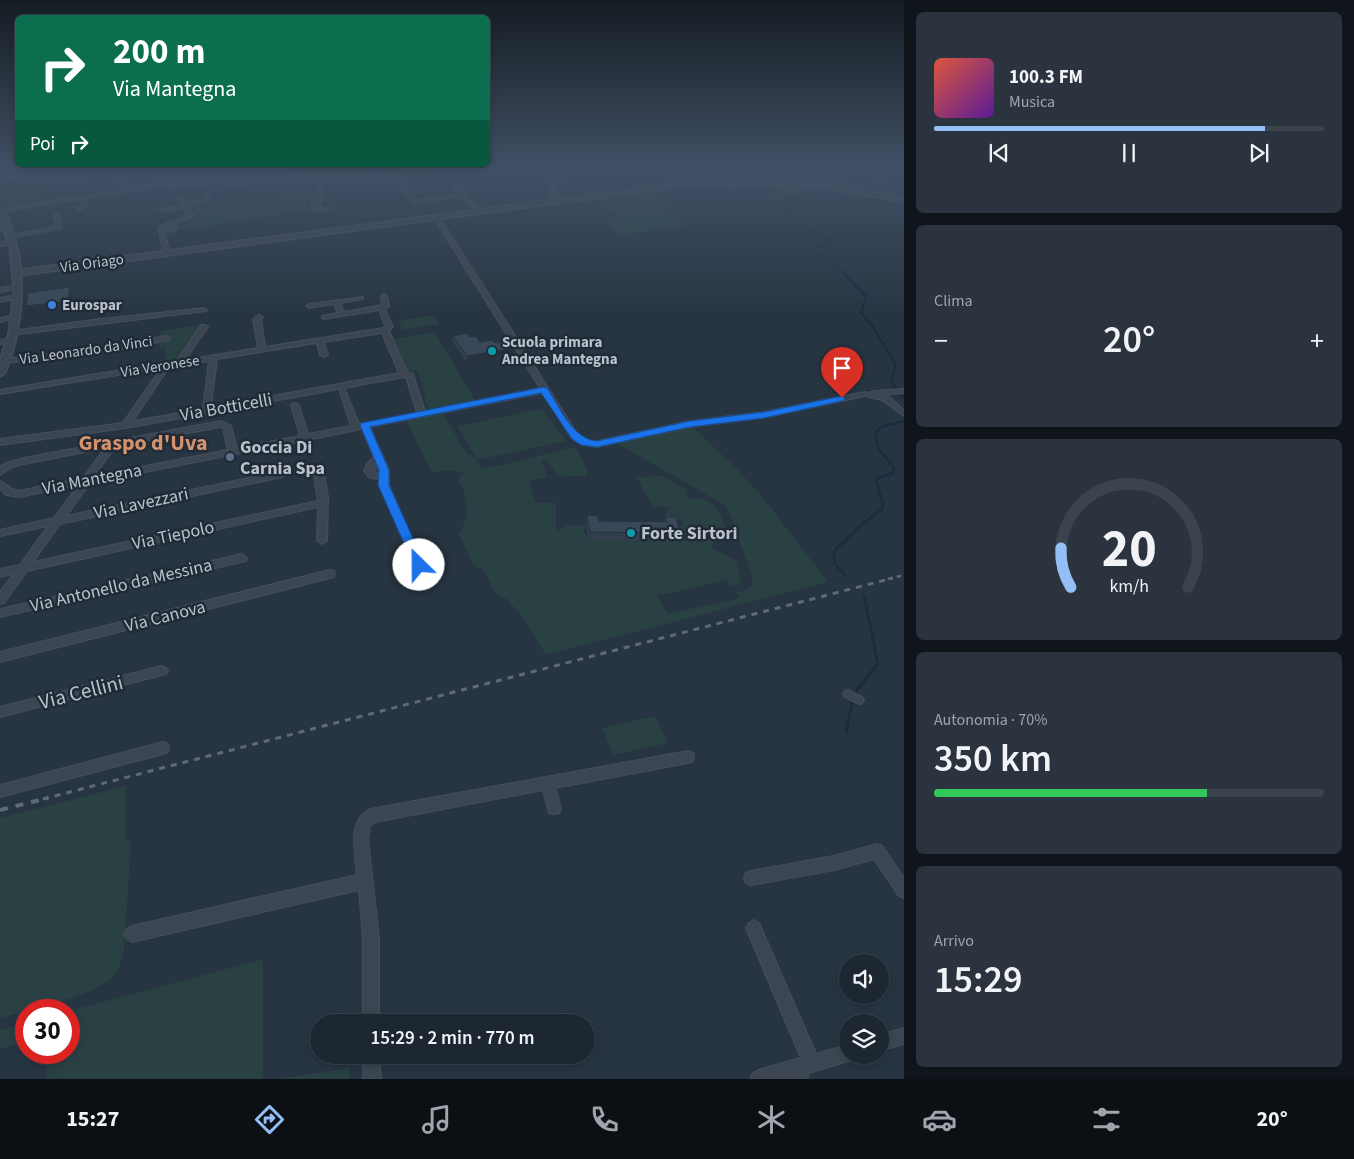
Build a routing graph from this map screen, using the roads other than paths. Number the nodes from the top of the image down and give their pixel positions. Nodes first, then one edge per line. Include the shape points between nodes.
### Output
1 (57, 217) edge
2 (189, 217) edge
3 (442, 217) edge
4 (437, 218) junction
5 (174, 226) junction
6 (4, 228) edge
7 (163, 237) junction
8 (12, 239) junction
9 (0, 244) edge
10 (166, 253) junction
11 (18, 273) junction
12 (17, 287) junction
13 (0, 290) edge
14 (384, 296) dead end
15 (17, 298) junction
16 (361, 298) dead end
17 (0, 300) edge
18 (336, 302) junction
19 (309, 306) dead end
20 (381, 308) junction
21 (204, 310) dead end
22 (342, 314) junction
23 (324, 316) dead end
24 (15, 317) junction
25 (259, 317) dead end
26 (0, 320) edge
27 (204, 327) dead end
28 (385, 330) junction
29 (166, 338) dead end
30 (11, 340) junction
31 (320, 340) junction
32 (0, 342) edge
33 (262, 350) junction
34 (324, 355) dead end
35 (213, 357) junction
36 (6, 361) junction
37 (179, 363) junction
38 (167, 365) junction
39 (0, 372) edge
40 (404, 374) junction
41 (342, 390) dead end
42 (544, 390) junction
43 (900, 391) edge
44 (0, 392) edge
45 (865, 394) junction
46 (296, 405) dead end
47 (206, 410) junction
48 (422, 414) junction
49 (904, 414) edge
50 (126, 425) junction
51 (360, 426) junction
52 (305, 437) junction
53 (0, 442) edge
54 (113, 444) junction
55 (233, 451) junction
56 (379, 459) junction
57 (0, 472) edge
58 (319, 473) dead end
59 (282, 474) dead end
60 (384, 477) junction
61 (87, 480) junction
62 (0, 484) edge
63 (322, 503) junction
64 (57, 521) junction
65 (0, 533) edge
66 (322, 541) dead end
67 (242, 558) dead end
68 (419, 565) dead end
69 (24, 568) junction
70 (0, 573) edge
71 (330, 574) dead end
72 (0, 600) edge
73 (0, 613) edge
74 (0, 657) edge
75 (162, 671) dead end
76 (848, 694) dead end
77 (859, 700) dead end
78 (0, 712) edge
79 (162, 748) dead end
80 (688, 757) dead end
81 (547, 782) junction
82 (0, 791) edge
83 (554, 808) dead end
84 (751, 878) dead end
85 (366, 881) junction
86 (904, 891) edge
87 (754, 928) dead end
88 (132, 934) dead end
89 (371, 1014) edge
90 (904, 1036) edge
91 (889, 1041) edge
92 (839, 1055) edge
93 (371, 1064) edge
94 (804, 1069) edge
95 (372, 1079) edge
96 (759, 1079) edge

1 - 8 street via 60,227
2 - 5 street
3 - 4 street, Via Oriago
4 - 10 street, Via Oriago
4 - 42 street
5 - 7 street
5 - 7 street via 164,226
6 - 8 street
7 - 10 street
8 - 9 street
8 - 11 street
10 - 11 street, Via Oriago
11 - 12 street
12 - 13 street
12 - 15 street
14 - 20 street via 386,306
15 - 17 street
15 - 24 street
16 - 18 street
18 - 19 street
18 - 22 street
20 - 22 street
20 - 28 street via 389,327
21 - 30 street via 93,322
22 - 23 street
24 - 26 street
24 - 30 street
25 - 33 street
27 - 37 street
28 - 31 street, Via Veronese
28 - 40 street
29 - 36 street, Via Leonardo da Vinci
30 - 32 street
30 - 36 street
31 - 33 street, Via Veronese
31 - 34 street
33 - 35 street, Via Veronese
35 - 37 street, Via Veronese
35 - 47 street
36 - 39 street
37 - 38 street, Via Veronese
38 - 44 street, Via Veronese
38 - 50 street
40 - 47 street, Via Botticelli
40 - 48 street via 409,374
41 - 51 street
42 - 45 street via 575,437 594,444
42 - 48 street, Via Mantegna
43 - 45 street
45 - 49 street via 885,398
46 - 52 street
47 - 50 street, Via Botticelli
48 - 51 street, Via Mantegna
50 - 53 street, Via Botticelli
51 - 52 street, Via Mantegna
51 - 56 street
52 - 55 street, Via Mantegna
54 - 55 street via 224,423
54 - 57 street via 15,463
54 - 61 street
55 - 61 street, Via Mantegna
56 - 60 street
56 - 60 street via 370,464 369,471 373,476
58 - 63 street
59 - 64 street, Via Lavezzari
60 - 68 street via 384,485
61 - 62 street, Via Mantegna via 14,494
61 - 64 street
63 - 66 street
63 - 69 street, Via Tiepolo
64 - 65 street, Via Lavezzari
64 - 69 street
67 - 73 street, Via Antonello da Messina
69 - 70 street, Via Tiepolo
69 - 72 street
71 - 74 street, Via Canova
75 - 78 street, Via Cellini
76 - 77 street
79 - 82 street
80 - 81 street
81 - 83 street
81 - 85 street via 371,816 362,829
84 - 86 street via 834,863 877,851
85 - 88 street
85 - 89 street via 371,938
87 - 94 street
90 - 91 street
92 - 94 street
93 - 95 street
94 - 96 street

